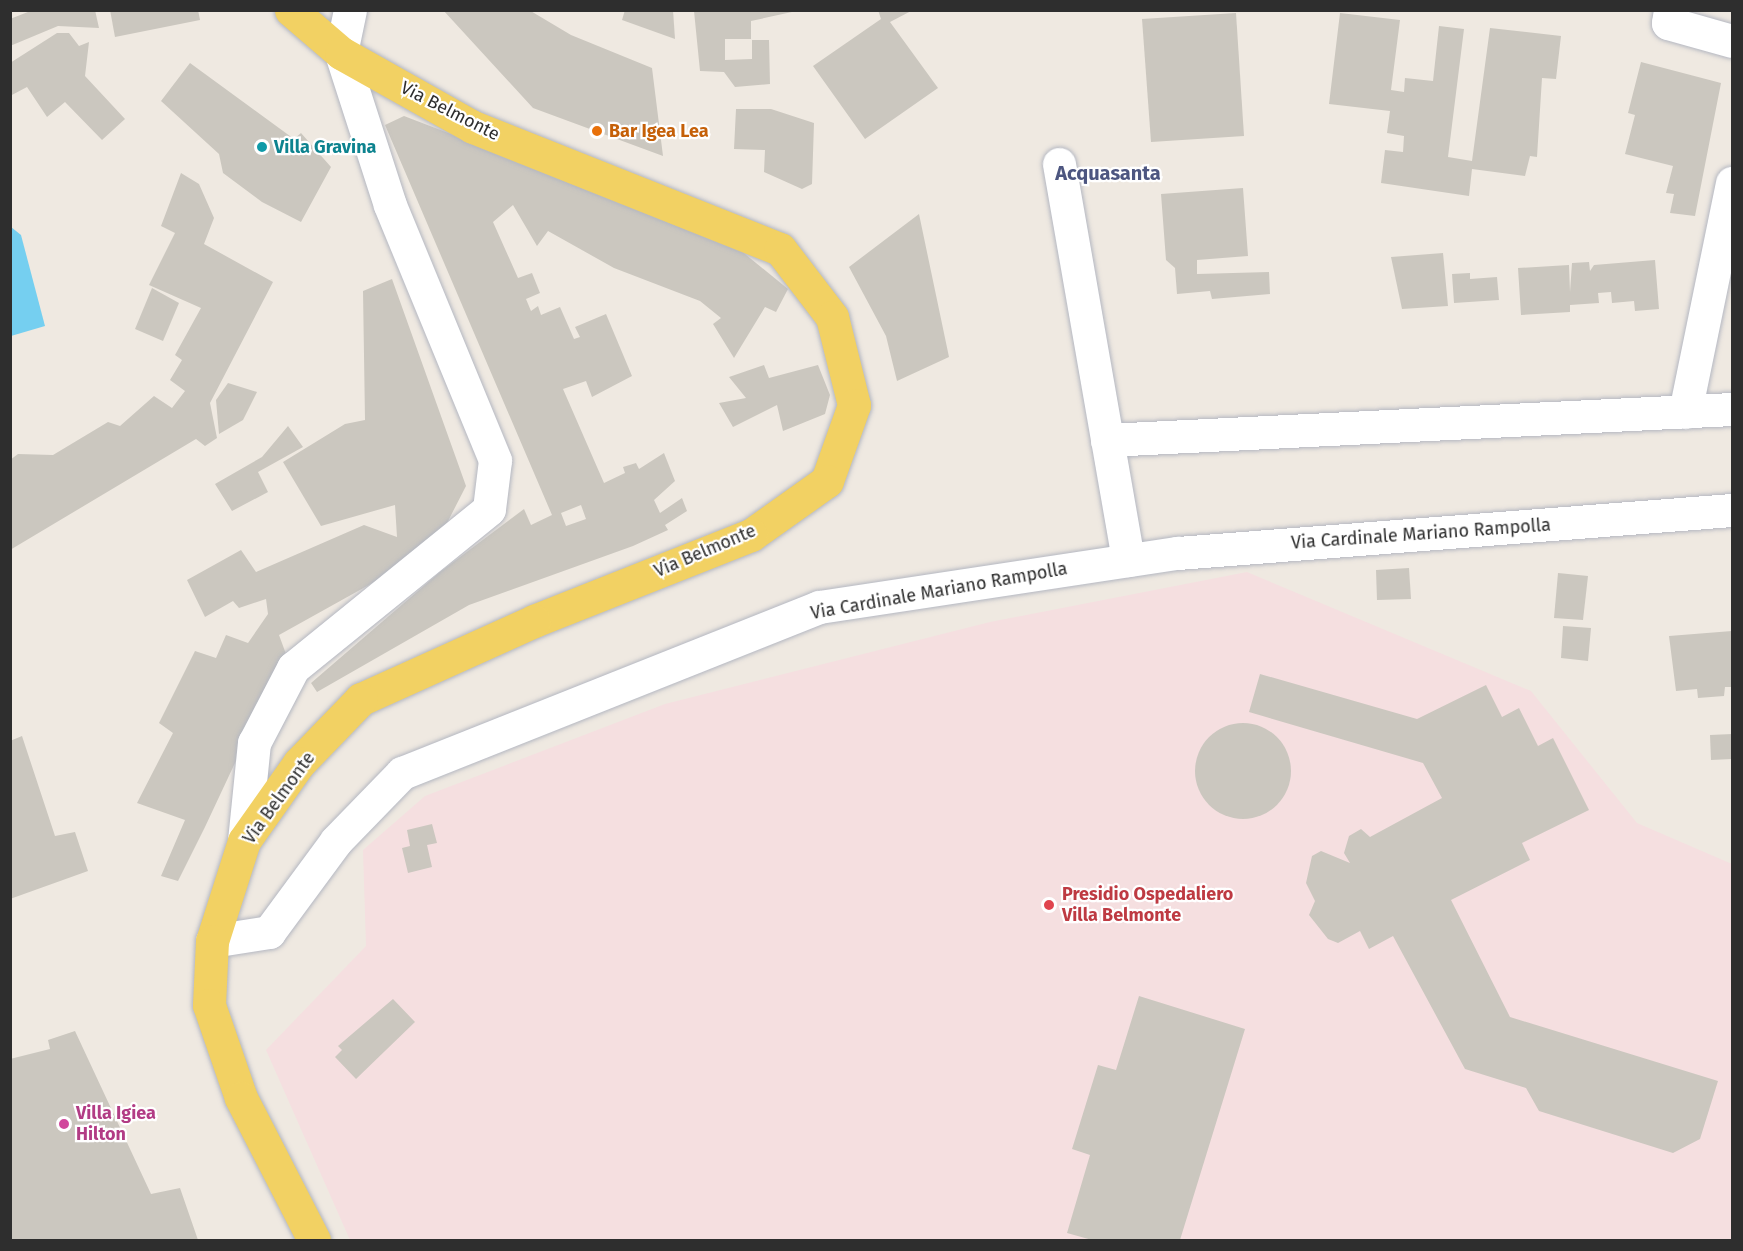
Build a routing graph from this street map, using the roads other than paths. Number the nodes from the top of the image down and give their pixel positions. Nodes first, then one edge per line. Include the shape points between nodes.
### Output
1 (291, 10) edge
2 (350, 10) edge
3 (1670, 10) edge
4 (1732, 41) edge
5 (341, 53) junction
6 (1059, 164) dead end
7 (1732, 183) edge
8 (1732, 409) edge
9 (1685, 412) junction
10 (1107, 440) junction
11 (1732, 510) edge
12 (1128, 560) junction
13 (244, 841) junction
14 (212, 941) junction
15 (314, 1240) edge

1 - 5 main road, Via Belmonte
2 - 5 street
3 - 4 street via 1668,23
5 - 13 street via 390,206 495,460 489,509 293,669 254,743
5 - 13 main road, Via Belmonte via 473,127 780,249 832,317 854,405 827,481 751,535 534,621 361,699 299,763
6 - 10 street
7 - 9 street
8 - 9 street
9 - 10 street
10 - 12 street
11 - 12 street, Via Cardinale Mariano Rampolla
12 - 14 street, Via Cardinale Mariano Rampolla via 819,607 402,773 336,842 269,932
13 - 14 main road, Via Belmonte
14 - 15 main road, Via Belmonte via 209,1005 242,1098

